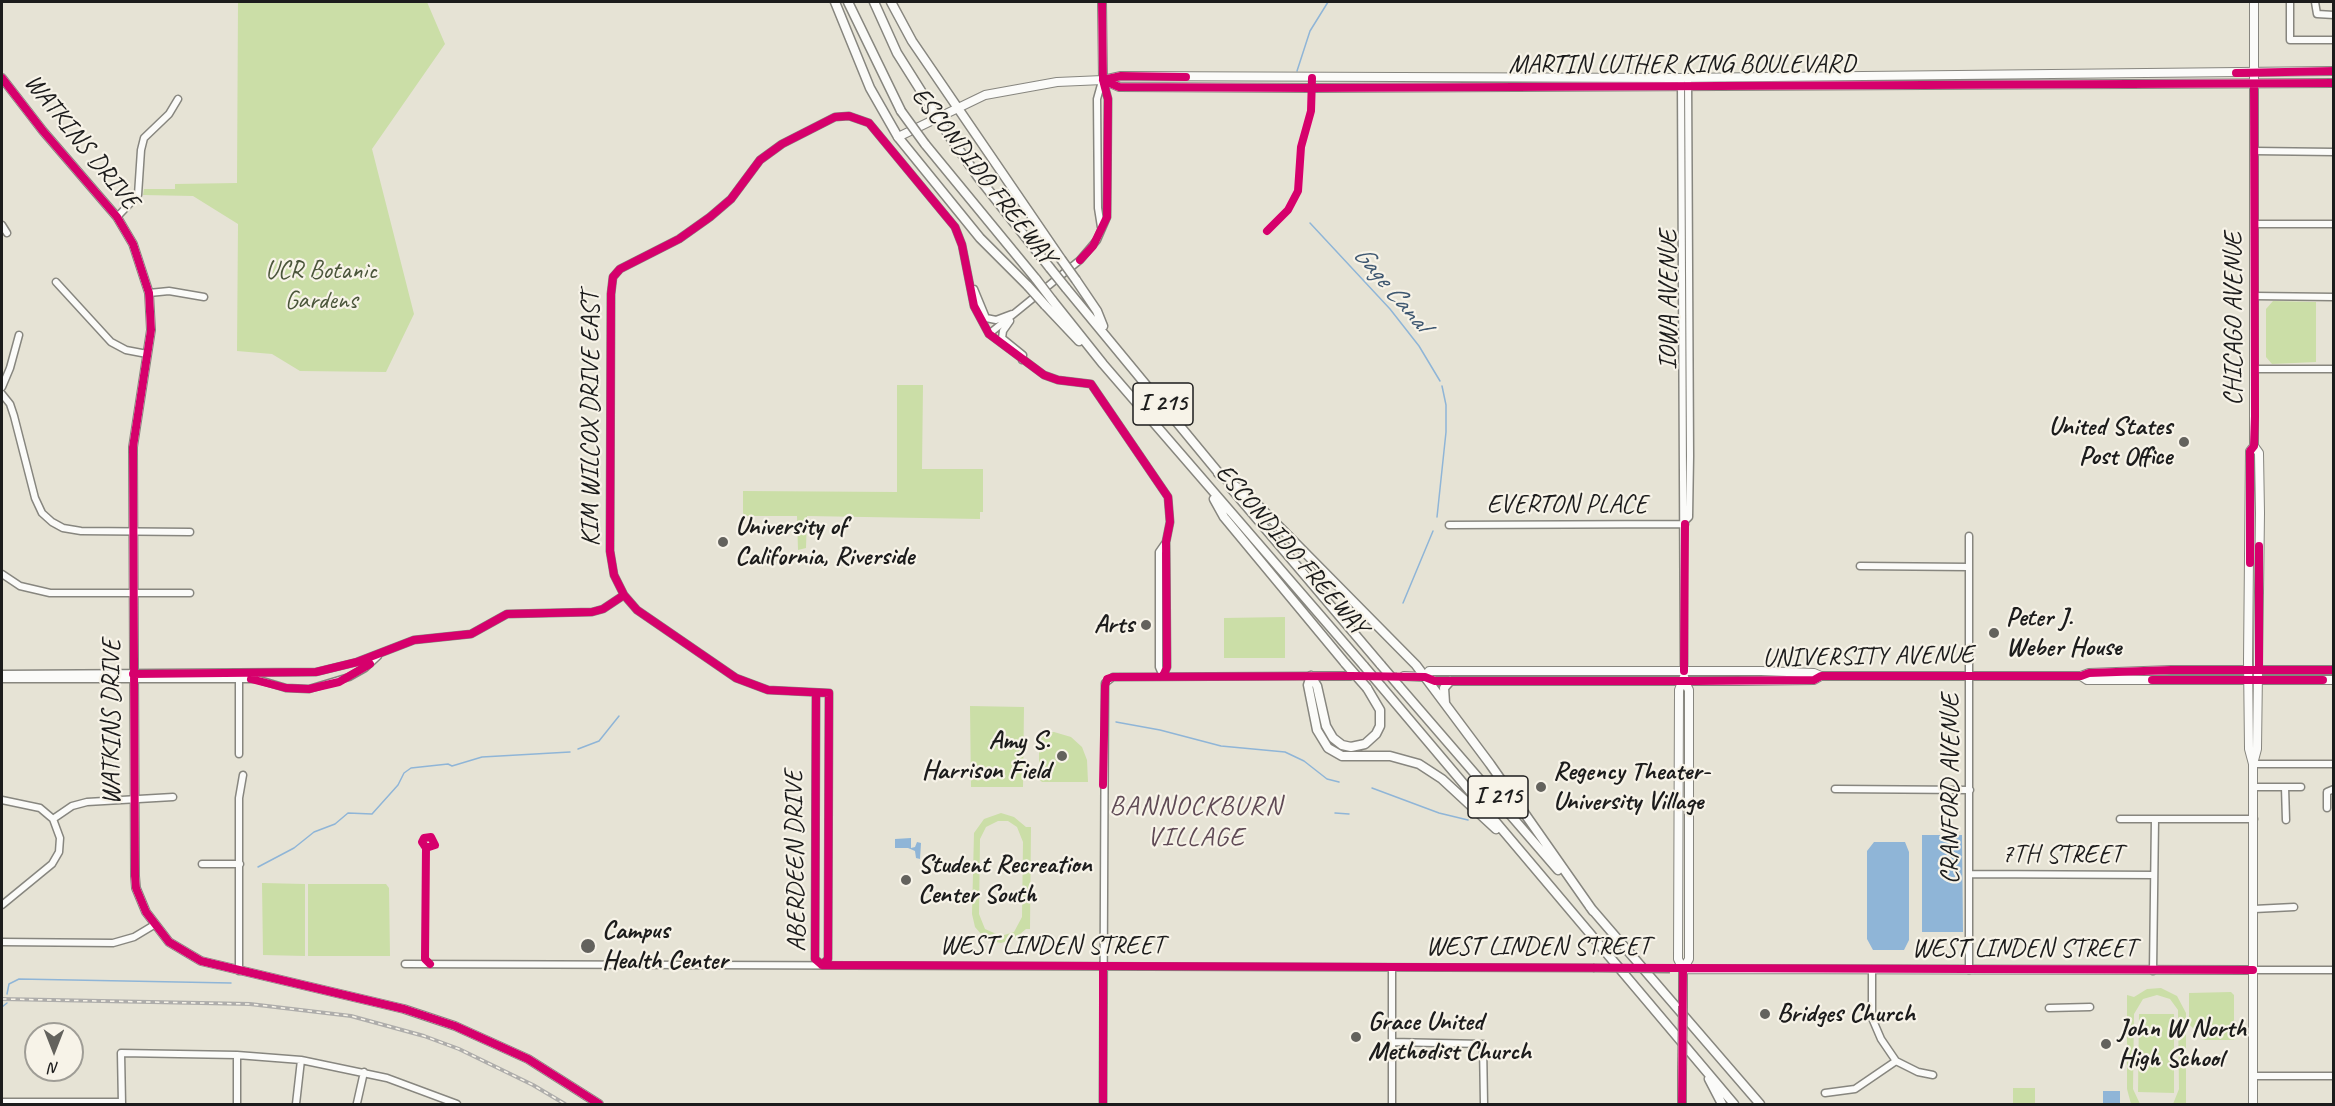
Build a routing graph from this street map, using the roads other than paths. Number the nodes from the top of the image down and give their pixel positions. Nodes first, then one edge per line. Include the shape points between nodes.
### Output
1 (835, 2) edge
2 (848, 2) edge
3 (874, 2) edge
4 (891, 2) edge
5 (1102, 2) edge
6 (2254, 2) edge
7 (2290, 2) edge
8 (2315, 2) edge
9 (2334, 15) edge
10 (2334, 40) edge
11 (2334, 71) edge
12 (2254, 73) junction
13 (2, 78) edge
14 (1685, 78) junction
15 (1103, 80) junction
16 (2334, 83) edge
17 (2254, 84) junction
18 (1685, 88) junction
19 (178, 99) dead end
20 (958, 106) junction
21 (898, 137) junction
22 (2254, 152) junction
23 (2334, 152) edge
24 (117, 217) junction
25 (2255, 224) junction
26 (2334, 224) edge
27 (2, 225) edge
28 (1101, 226) junction
29 (7, 233) dead end
30 (969, 280) junction
31 (56, 282) dead end
32 (149, 293) junction
33 (2254, 296) junction
34 (204, 297) dead end
35 (2334, 297) edge
36 (1049, 302) junction
37 (1016, 313) junction
38 (989, 334) junction
39 (19, 335) dead end
40 (1107, 335) junction
41 (147, 354) junction
42 (1022, 360) junction
43 (2255, 369) junction
44 (2334, 369) edge
45 (2, 387) edge
46 (2, 394) edge
47 (2254, 446) junction
48 (1218, 473) junction
49 (1205, 483) junction
50 (1685, 523) junction
51 (1449, 525) dead end
52 (133, 532) junction
53 (190, 532) dead end
54 (1969, 536) dead end
55 (1860, 566) dead end
56 (1969, 567) junction
57 (2, 574) edge
58 (133, 593) junction
59 (190, 593) dead end
60 (624, 595) junction
61 (378, 655) junction
62 (2249, 670) junction
63 (2259, 670) junction
64 (2334, 670) edge
65 (1684, 671) junction
66 (2140, 671) junction
67 (1789, 672) junction
68 (2, 674) edge
69 (239, 676) junction
70 (1163, 676) junction
71 (1311, 676) junction
72 (1352, 676) tunnel mouth
73 (1404, 676) tunnel mouth
74 (1821, 676) junction
75 (1970, 676) junction
76 (2081, 676) junction
77 (133, 677) junction
78 (1425, 677) junction
79 (2, 679) edge
80 (1759, 680) junction
81 (2103, 680) junction
82 (2334, 680) edge
83 (1450, 681) junction
84 (1684, 681) junction
85 (2249, 682) junction
86 (2258, 682) junction
87 (816, 693) junction
88 (1445, 704) junction
89 (239, 754) dead end
90 (2253, 764) junction
91 (2334, 764) edge
92 (243, 775) dead end
93 (2254, 787) junction
94 (2285, 787) junction
95 (2301, 787) dead end
96 (1835, 789) dead end
97 (2334, 789) edge
98 (1970, 790) junction
99 (172, 797) dead end
100 (133, 798) junction
101 (2, 800) edge
102 (2327, 808) dead end
103 (53, 819) junction
104 (2120, 819) dead end
105 (2155, 819) junction
106 (2254, 819) junction
107 (2286, 820) dead end
108 (1522, 852) junction
109 (202, 864) dead end
110 (240, 864) junction
111 (1970, 874) junction
112 (2154, 875) junction
113 (2, 905) edge
114 (2294, 907) dead end
115 (2254, 909) junction
116 (1593, 911) junction
117 (154, 925) junction
118 (2, 942) edge
119 (405, 964) dead end
120 (822, 965) junction
121 (1103, 967) junction
122 (1392, 968) junction
123 (1683, 969) junction
124 (1872, 970) junction
125 (1970, 970) junction
126 (2253, 970) junction
127 (2334, 970) edge
128 (239, 971) junction
129 (2153, 971) junction
130 (2090, 1007) dead end
131 (2049, 1008) dead end
132 (1392, 1042) junction
133 (237, 1055) junction
134 (301, 1060) junction
135 (1721, 1060) junction
136 (1896, 1060) junction
137 (1705, 1070) junction
138 (364, 1072) junction
139 (1933, 1075) dead end
140 (2253, 1076) junction
141 (2334, 1076) edge
142 (1825, 1093) dead end
143 (3, 1103) edge
144 (62, 1103) edge
145 (122, 1103) edge
146 (357, 1103) edge
147 (237, 1104) edge
148 (296, 1104) edge
149 (457, 1104) edge
150 (599, 1104) edge
151 (1103, 1104) edge
152 (1392, 1104) edge
153 (1484, 1104) edge
154 (1682, 1104) edge
155 (1722, 1104) edge
156 (1734, 1104) edge
157 (1760, 1104) edge
158 (1767, 1104) edge
159 (2253, 1104) edge

1 - 21 highway via 870,88
2 - 36 highway, ESCONDIDO FREEWAY / I 215, bridge via 901,111 1036,279
3 - 40 highway, ESCONDIDO FREEWAY / I 215, bridge via 897,53 978,177
4 - 20 highway via 912,41
5 - 15 main road
6 - 12 main road, CHICAGO AVENUE
7 - 10 street via 2290,40
8 - 9 street via 2317,14
11 - 12 main road, MARTIN LUTHER KING BOULEVARD
12 - 14 main road, MARTIN LUTHER KING BOULEVARD
12 - 17 main road, CHICAGO AVENUE
13 - 24 main road, WATKINS DRIVE
14 - 15 main road, MARTIN LUTHER KING BOULEVARD via 1121,76
14 - 18 street, IOWA AVENUE
15 - 18 main road, MARTIN LUTHER KING BOULEVARD via 1119,87
15 - 20 main road, MARTIN LUTHER KING BOULEVARD via 1005,90
15 - 28 street via 1097,99
15 - 28 street via 1108,99 1108,168 1107,217
16 - 17 main road, MARTIN LUTHER KING BOULEVARD
17 - 18 main road, MARTIN LUTHER KING BOULEVARD
17 - 22 main road, CHICAGO AVENUE
18 - 50 street, IOWA AVENUE
19 - 24 street via 144,138 138,195
20 - 21 main road, MARTIN LUTHER KING BOULEVARD
20 - 40 highway, bridge via 1097,311
21 - 36 highway, bridge via 980,238
22 - 23 street
22 - 25 main road, CHICAGO AVENUE
24 - 32 main road, WATKINS DRIVE via 134,244
25 - 26 street
25 - 33 main road, CHICAGO AVENUE
27 - 29 street
28 - 37 street via 1089,252
30 - 37 street via 986,318 996,320
30 - 38 street via 977,314
30 - 60 street, KIM WILCOX DRIVE EAST via 955,227 874,128 849,116 835,117 772,150 710,218 620,269 613,277 611,301 610,550 614,575
31 - 41 street via 111,342
32 - 34 street via 173,291
32 - 41 main road, WATKINS DRIVE
33 - 35 street
33 - 43 main road, CHICAGO AVENUE
36 - 49 highway, ESCONDIDO FREEWAY / I 215
37 - 38 street
37 - 42 street via 1002,336 1023,355
38 - 42 street
39 - 45 street
40 - 48 highway, ESCONDIDO FREEWAY / I 215
41 - 52 main road, WATKINS DRIVE via 134,432
42 - 70 street via 1054,379 1086,382 1096,390 1168,497 1167,667
43 - 44 street
43 - 47 main road, CHICAGO AVENUE
46 - 52 street via 12,410 35,498 46,517 71,530
47 - 62 main road, CHICAGO AVENUE via 2250,461
47 - 63 main road, CHICAGO AVENUE via 2259,453
48 - 78 highway via 1251,498 1401,648
48 - 116 highway, ESCONDIDO FREEWAY / I 215, bridge
49 - 71 highway, bridge via 1224,517 1366,688 1380,710 1380,726 1371,740 1351,747 1342,745 1329,733
49 - 108 highway, ESCONDIDO FREEWAY / I 215, bridge
50 - 51 street, EVERTON PLACE
50 - 65 street, IOWA AVENUE
52 - 53 street
52 - 58 main road, WATKINS DRIVE
54 - 56 street, CRANFORD AVENUE
55 - 56 street
56 - 75 street, CRANFORD AVENUE
57 - 58 street via 37,591
58 - 59 street
58 - 77 main road, WATKINS DRIVE
60 - 61 street via 592,612 507,614 471,634 414,640
60 - 87 street via 642,614 736,678 768,690
61 - 69 street via 316,672
61 - 69 street via 357,673 321,687 292,689
62 - 63 main road, UNIVERSITY AVENUE
62 - 66 main road, UNIVERSITY AVENUE
62 - 85 main road, CHICAGO AVENUE
63 - 64 main road, UNIVERSITY AVENUE
63 - 86 main road, CHICAGO AVENUE
65 - 67 main road, UNIVERSITY AVENUE
65 - 78 main road, UNIVERSITY AVENUE via 1429,671
65 - 84 main road, IOWA AVENUE
66 - 76 main road, UNIVERSITY AVENUE
66 - 81 main road via 2136,676
67 - 74 main road, UNIVERSITY AVENUE
67 - 80 main road
68 - 77 street
69 - 77 street
69 - 89 street
70 - 71 street
70 - 121 street via 1107,679 1105,686
71 - 72 main road
71 - 108 highway via 1308,685 1317,730 1328,748 1342,756 1390,756 1426,767
73 - 78 main road, UNIVERSITY AVENUE
74 - 75 main road, UNIVERSITY AVENUE
74 - 80 main road, UNIVERSITY AVENUE via 1814,680
75 - 76 main road, UNIVERSITY AVENUE
75 - 98 street, CRANFORD AVENUE
76 - 81 main road, UNIVERSITY AVENUE
77 - 79 street
77 - 100 main road, WATKINS DRIVE
78 - 83 main road, UNIVERSITY AVENUE
78 - 88 highway
80 - 84 main road, UNIVERSITY AVENUE
81 - 85 main road, UNIVERSITY AVENUE
82 - 86 main road, UNIVERSITY AVENUE
83 - 84 main road, UNIVERSITY AVENUE
83 - 88 highway via 1444,688
84 - 123 main road, IOWA AVENUE via 1678,690 1678,959
85 - 86 main road, UNIVERSITY AVENUE
85 - 90 main road, CHICAGO AVENUE via 2249,749
86 - 90 main road, CHICAGO AVENUE via 2257,749
87 - 120 street, ABERDEEN DRIVE via 815,959
87 - 120 street, ABERDEEN DRIVE via 829,693 828,959
88 - 116 highway
90 - 91 street
90 - 93 main road, CHICAGO AVENUE
92 - 110 street via 239,798
93 - 94 street
93 - 106 main road, CHICAGO AVENUE
94 - 95 street
94 - 107 street
96 - 98 street
97 - 102 street via 2327,792
98 - 111 street, CRANFORD AVENUE
99 - 100 street
100 - 103 street via 79,804
100 - 117 main road, WATKINS DRIVE via 136,888
101 - 103 street via 36,806
103 - 113 street via 60,838 56,858
104 - 105 street, 7TH STREET
105 - 106 street, 7TH STREET
105 - 112 street
106 - 115 main road, CHICAGO AVENUE
108 - 137 highway, ESCONDIDO FREEWAY / I 215
109 - 110 street
110 - 128 street
111 - 112 street, 7TH STREET
111 - 125 street, CRANFORD AVENUE
112 - 129 street
114 - 115 street
115 - 126 main road, CHICAGO AVENUE
116 - 135 highway, ESCONDIDO FREEWAY / I 215
117 - 118 street via 113,943
117 - 128 main road, WATKINS DRIVE via 189,956
119 - 120 street, WEST LINDEN STREET
120 - 121 street, WEST LINDEN STREET
121 - 122 street, WEST LINDEN STREET
121 - 151 street
122 - 123 street, WEST LINDEN STREET, bridge
122 - 132 street
123 - 124 main road, WEST LINDEN STREET
123 - 154 main road, IOWA AVENUE, bridge
124 - 125 main road, WEST LINDEN STREET
124 - 136 street via 1874,1024
125 - 129 main road, WEST LINDEN STREET
126 - 127 street, WEST LINDEN STREET
126 - 129 main road, WEST LINDEN STREET
126 - 140 main road, CHICAGO AVENUE
128 - 150 main road, WATKINS DRIVE via 404,1009 455,1026 528,1059
130 - 131 street
132 - 152 street
132 - 153 street via 1483,1044
133 - 134 street
133 - 145 street via 121,1053
133 - 147 street
134 - 138 street
134 - 148 street
135 - 157 highway, ESCONDIDO FREEWAY / I 215
135 - 158 highway
136 - 139 street
136 - 142 street via 1855,1089
137 - 155 highway
137 - 156 highway, ESCONDIDO FREEWAY / I 215
138 - 146 street
138 - 149 street
140 - 141 street
140 - 159 main road, CHICAGO AVENUE
143 - 144 street
144 - 145 street

